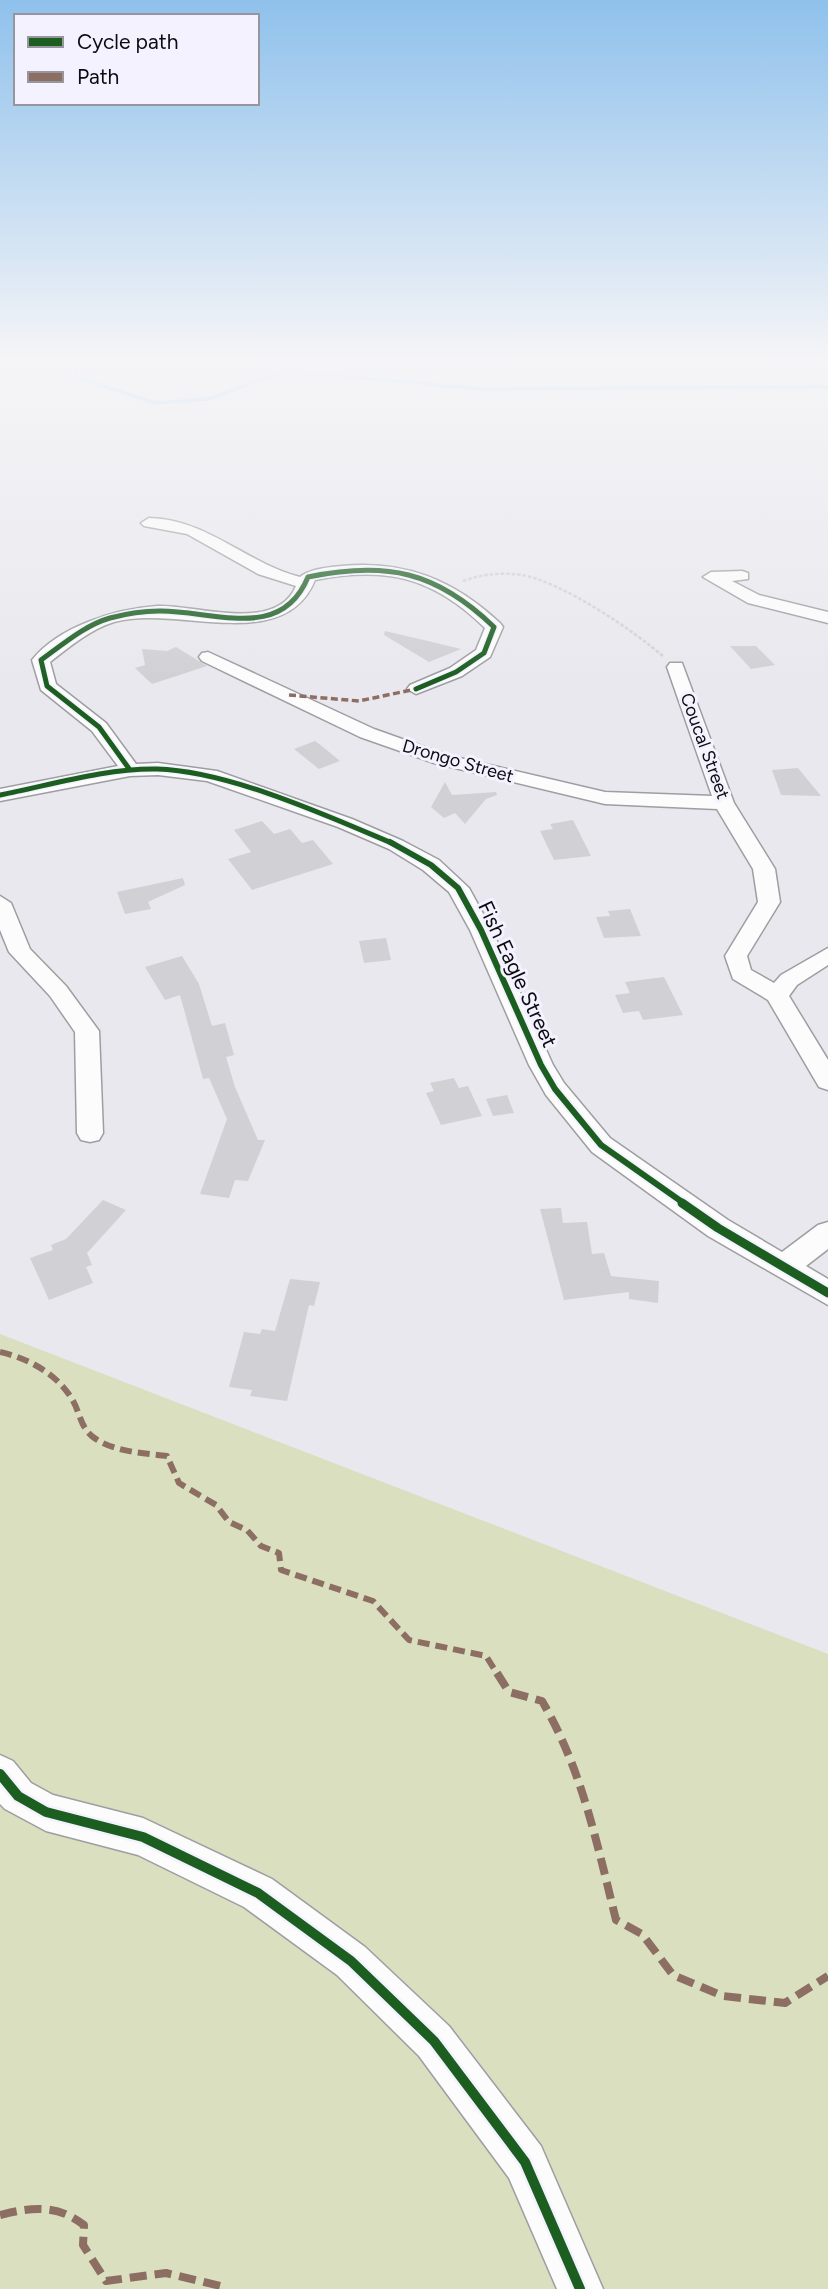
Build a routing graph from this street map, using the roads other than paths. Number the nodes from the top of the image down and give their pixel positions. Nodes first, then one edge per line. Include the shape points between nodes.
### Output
1 (149, 523) dead end
2 (742, 576) dead end
3 (305, 583) junction
4 (828, 618) edge
5 (208, 657) dead end
6 (676, 667) road end
7 (416, 689) dead end
8 (130, 770) junction
9 (0, 795) edge
10 (724, 803) junction
11 (0, 903) edge
12 (828, 955) edge
13 (777, 995) junction
14 (828, 1081) edge
15 (90, 1132) dead end
16 (828, 1233) edge
17 (779, 1265) junction
18 (828, 1293) edge
19 (0, 1774) edge
20 (580, 2289) edge

1 - 3 street via 169,522 196,530 261,570
2 - 4 street via 711,578 754,599
3 - 7 street via 307,577 360,568 408,572 471,602 494,627 484,653 456,672
3 - 8 street via 301,594 276,614 236,619 159,611 109,618 41,660 47,686 99,727
5 - 10 street, Drongo Street via 367,733 441,759 605,798
6 - 10 street, Coucal Street
8 - 9 street, Fish Eagle Street
8 - 17 street, Fish Eagle Street via 209,775 345,823 431,865 458,888 541,1065 601,1145 667,1195
10 - 13 street, Coucal Street via 764,869 769,902 736,956 740,974
11 - 15 street via 20,952 58,991 87,1031
12 - 13 street via 789,980
13 - 14 street
16 - 17 street via 801,1255
17 - 18 street, Fish Eagle Street
19 - 20 street via 18,1796 47,1812 144,1837 258,1893 351,1961 434,2041 525,2162

